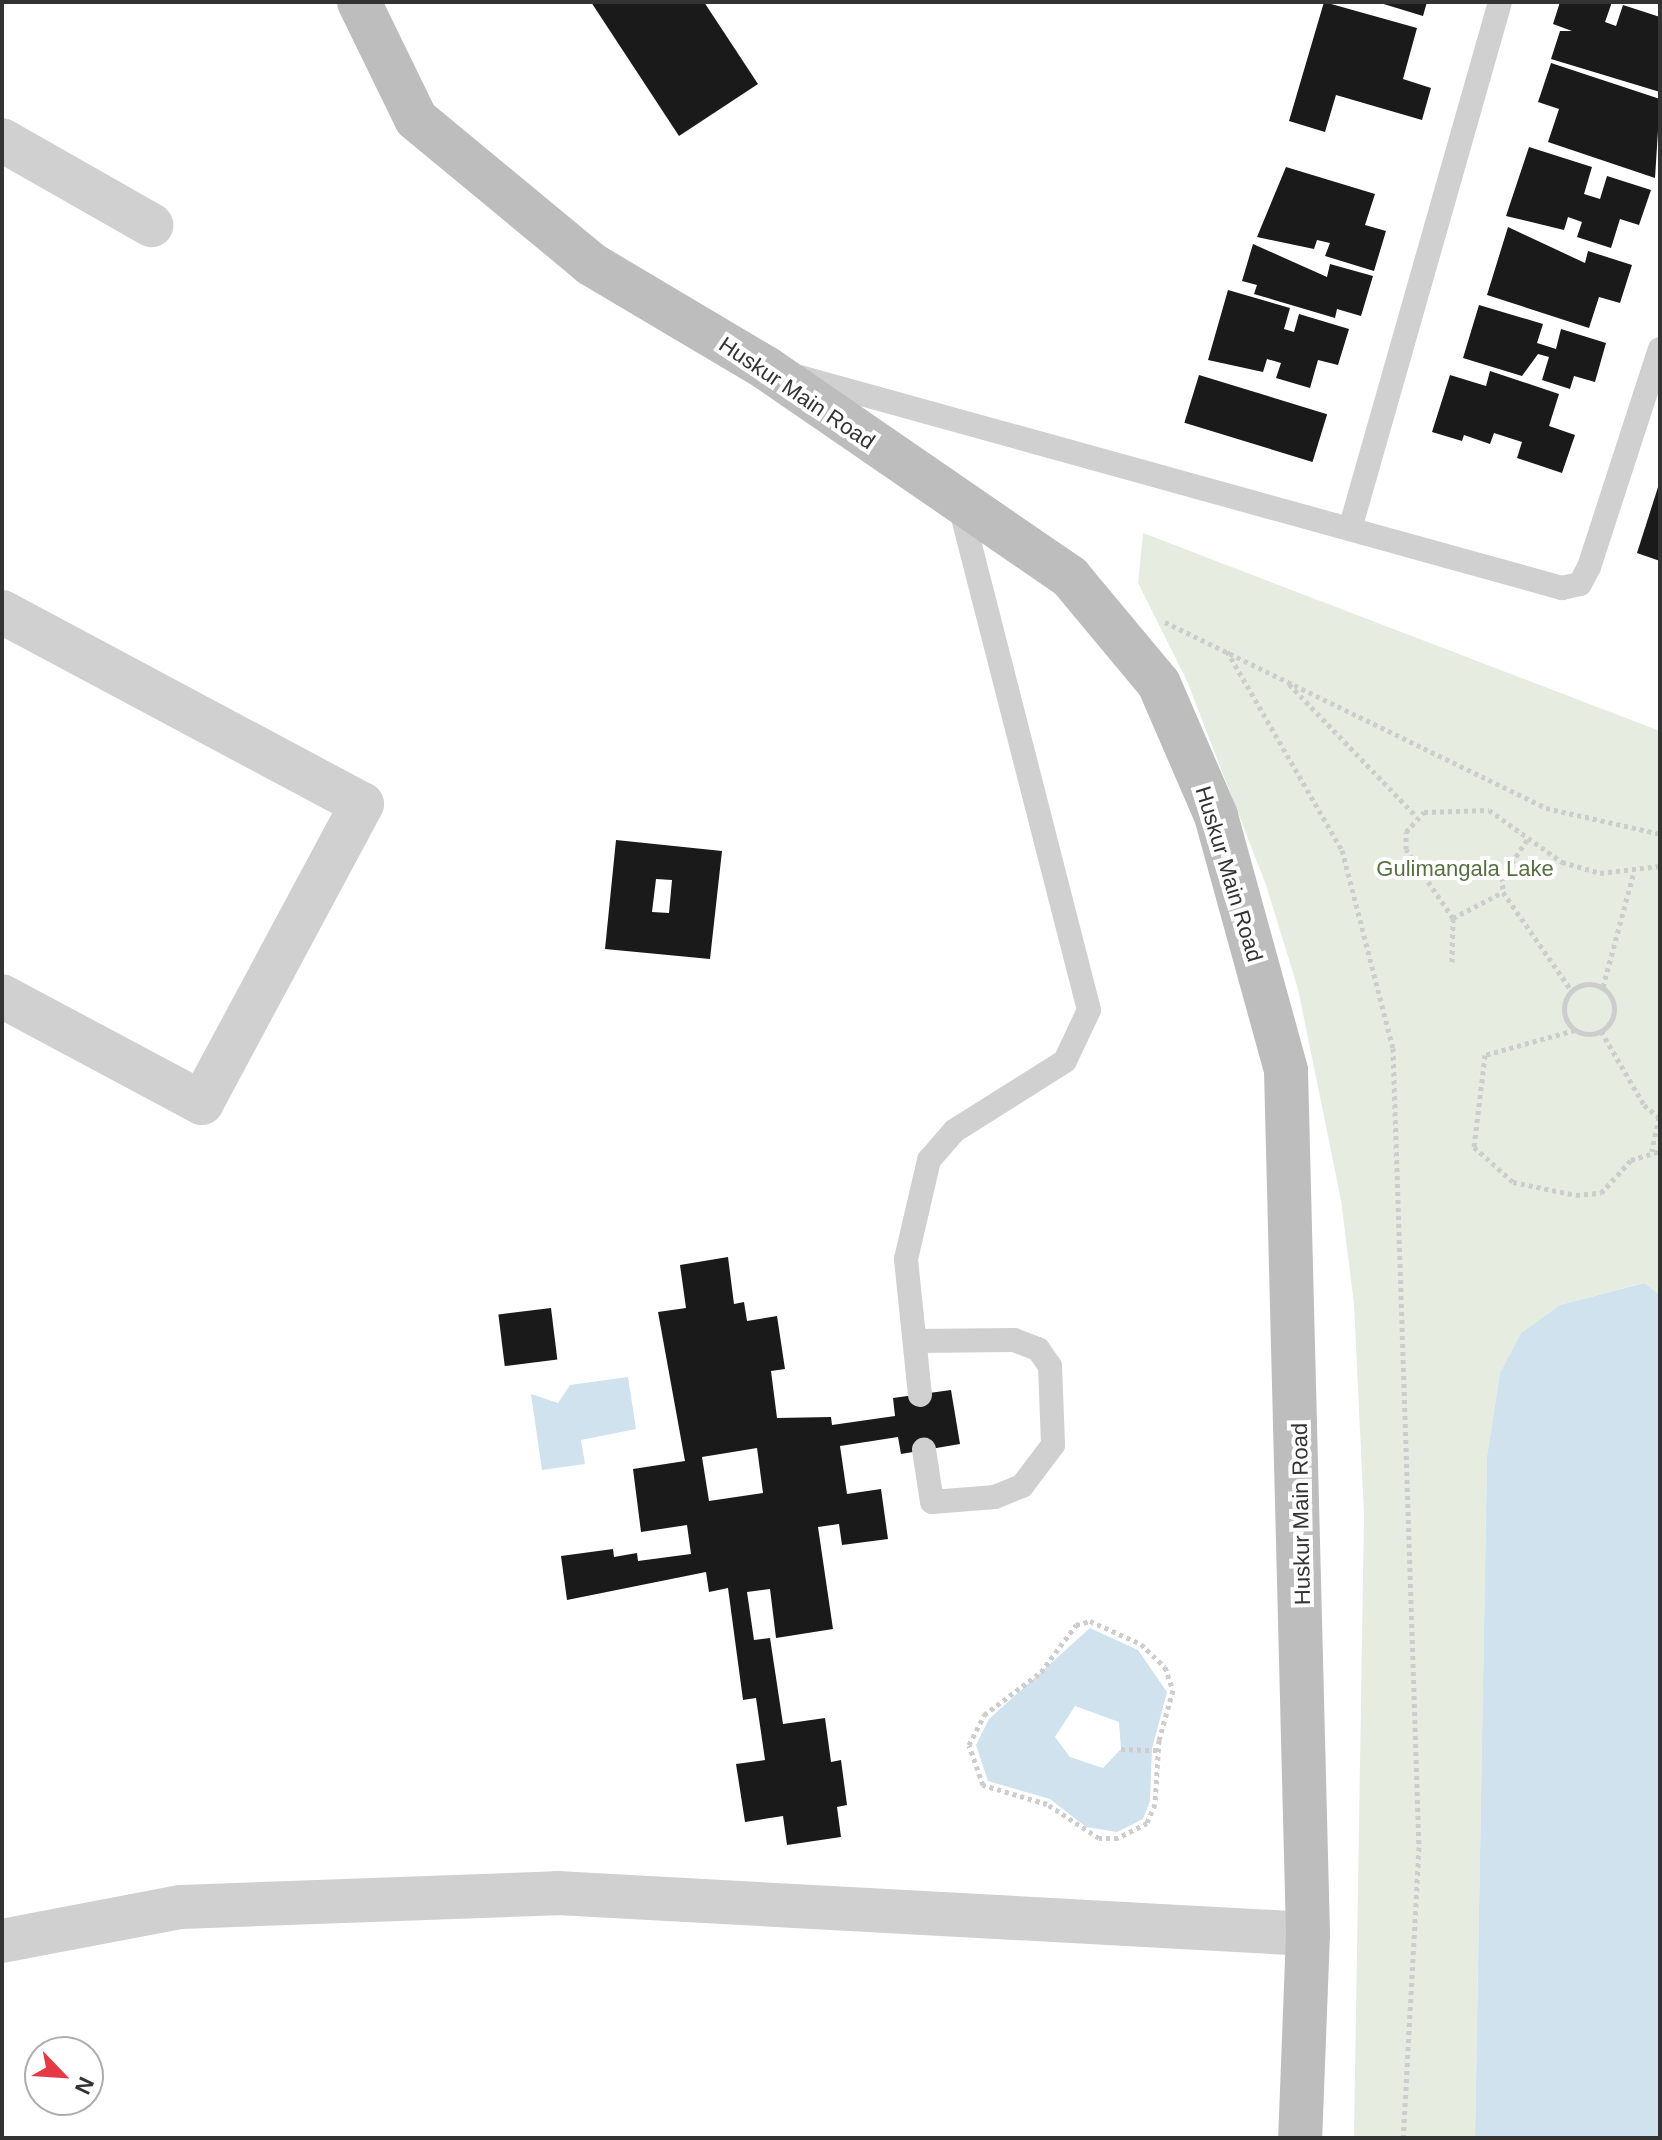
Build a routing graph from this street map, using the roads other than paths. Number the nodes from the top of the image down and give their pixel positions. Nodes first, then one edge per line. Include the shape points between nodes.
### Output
1 (359, 2) edge
2 (1500, 2) edge
3 (2, 140) edge
4 (151, 225) dead end
5 (1660, 349) edge
6 (766, 368) junction
7 (960, 506) junction
8 (1350, 529) junction
9 (2, 612) edge
10 (2, 996) edge
11 (915, 1341) junction
12 (920, 1395) dead end
13 (924, 1450) dead end
14 (1308, 1934) junction
15 (2, 1941) edge
16 (1300, 2138) edge

1 - 6 main road, Huskur Main Road via 416,119 591,264
2 - 8 lane
3 - 4 street
5 - 8 lane via 1580,584 1539,585
6 - 7 main road, Huskur Main Road
6 - 8 lane
7 - 11 lane via 1089,1010 1065,1061 954,1131 929,1160 906,1259
7 - 14 main road, Huskur Main Road via 1070,577 1159,684 1216,816 1286,1071
9 - 10 street via 362,804 202,1103
11 - 12 lane
11 - 13 lane via 1014,1340 1038,1349 1050,1366 1053,1445 1022,1486 995,1497 932,1502
14 - 15 street via 557,1893 181,1907
14 - 16 main road, Huskur Main Road

